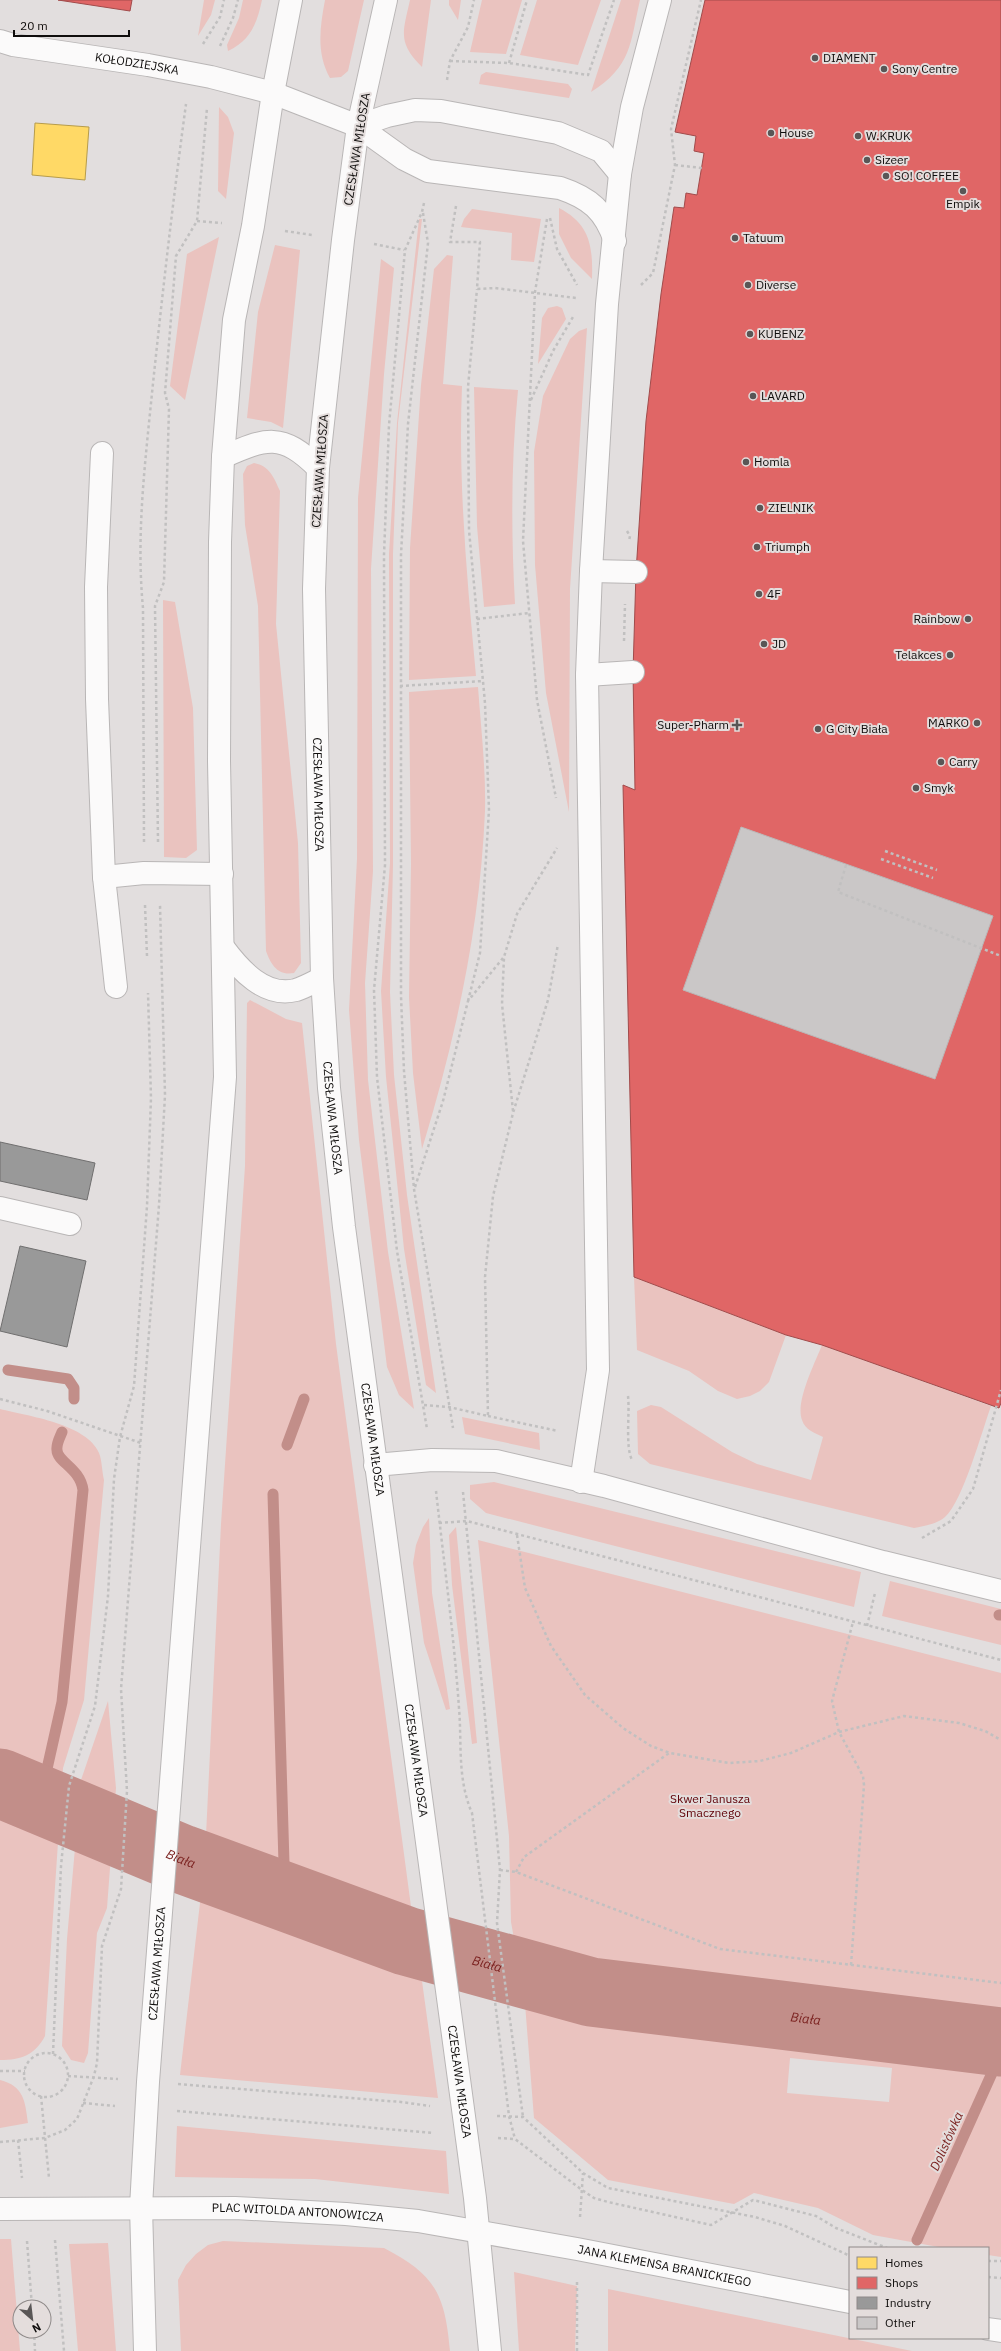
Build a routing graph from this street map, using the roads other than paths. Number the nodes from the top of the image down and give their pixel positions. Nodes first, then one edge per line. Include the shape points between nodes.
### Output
1 (292, 0) edge
2 (386, 0) edge
3 (660, 0) edge
4 (0, 41) edge
5 (273, 93) junction
6 (358, 126) junction
7 (620, 174) junction
8 (615, 242) junction
9 (102, 453) dead end
10 (223, 457) junction
11 (318, 468) junction
12 (591, 572) junction
13 (636, 572) dead end
14 (633, 672) dead end
15 (587, 675) junction
16 (222, 874) junction
17 (104, 877) junction
18 (223, 947) junction
19 (322, 978) junction
20 (116, 987) dead end
21 (0, 1208) edge
22 (70, 1224) dead end
23 (375, 1465) junction
24 (581, 1482) junction
25 (1001, 1591) edge
26 (141, 2207) junction
27 (0, 2209) edge
28 (479, 2233) junction
29 (849, 2302) edge
30 (989, 2329) edge
31 (1001, 2331) edge
32 (145, 2351) edge
33 (490, 2351) edge

1 - 5 main road, CZESŁAWA MIŁOSZA
2 - 6 main road, CZESŁAWA MIŁOSZA
3 - 7 main road via 632,107
4 - 5 main road, KOŁODZIEJSKA via 13,46 148,65 211,77
5 - 6 main road, KOŁODZIEJSKA
5 - 10 main road, CZESŁAWA MIŁOSZA via 253,226 234,320
6 - 7 main road via 415,110 449,112 558,132 601,151
6 - 8 main road, KOŁODZIEJSKA via 404,159 428,171 560,188 574,193 590,202 599,211 609,224
6 - 11 main road, CZESŁAWA MIŁOSZA
7 - 8 main road
8 - 12 main road via 607,304
9 - 17 main road via 96,586 97,699
10 - 11 main road via 255,443 271,441 302,452
10 - 16 main road, CZESŁAWA MIŁOSZA via 219,745
11 - 19 main road, CZESŁAWA MIŁOSZA via 314,589
12 - 13 main road
12 - 15 main road
14 - 15 main road
15 - 24 main road via 598,1370
16 - 17 main road via 144,873
16 - 18 main road, CZESŁAWA MIŁOSZA
17 - 20 main road
18 - 19 main road via 240,969 276,991 296,990
18 - 26 main road, CZESŁAWA MIŁOSZA via 225,1077 148,2082
19 - 23 main road, CZESŁAWA MIŁOSZA via 329,1088 344,1227
21 - 22 main road
23 - 24 main road via 432,1460 496,1461
23 - 28 main road, CZESŁAWA MIŁOSZA
24 - 25 main road
26 - 27 main road
26 - 28 main road, PLAC WITOLDA ANTONOWICZA via 234,2208 346,2214 418,2221
26 - 32 main road
28 - 29 main road, JANA KLEMENSA BRANICKIEGO via 577,2249
28 - 33 main road
30 - 31 main road

